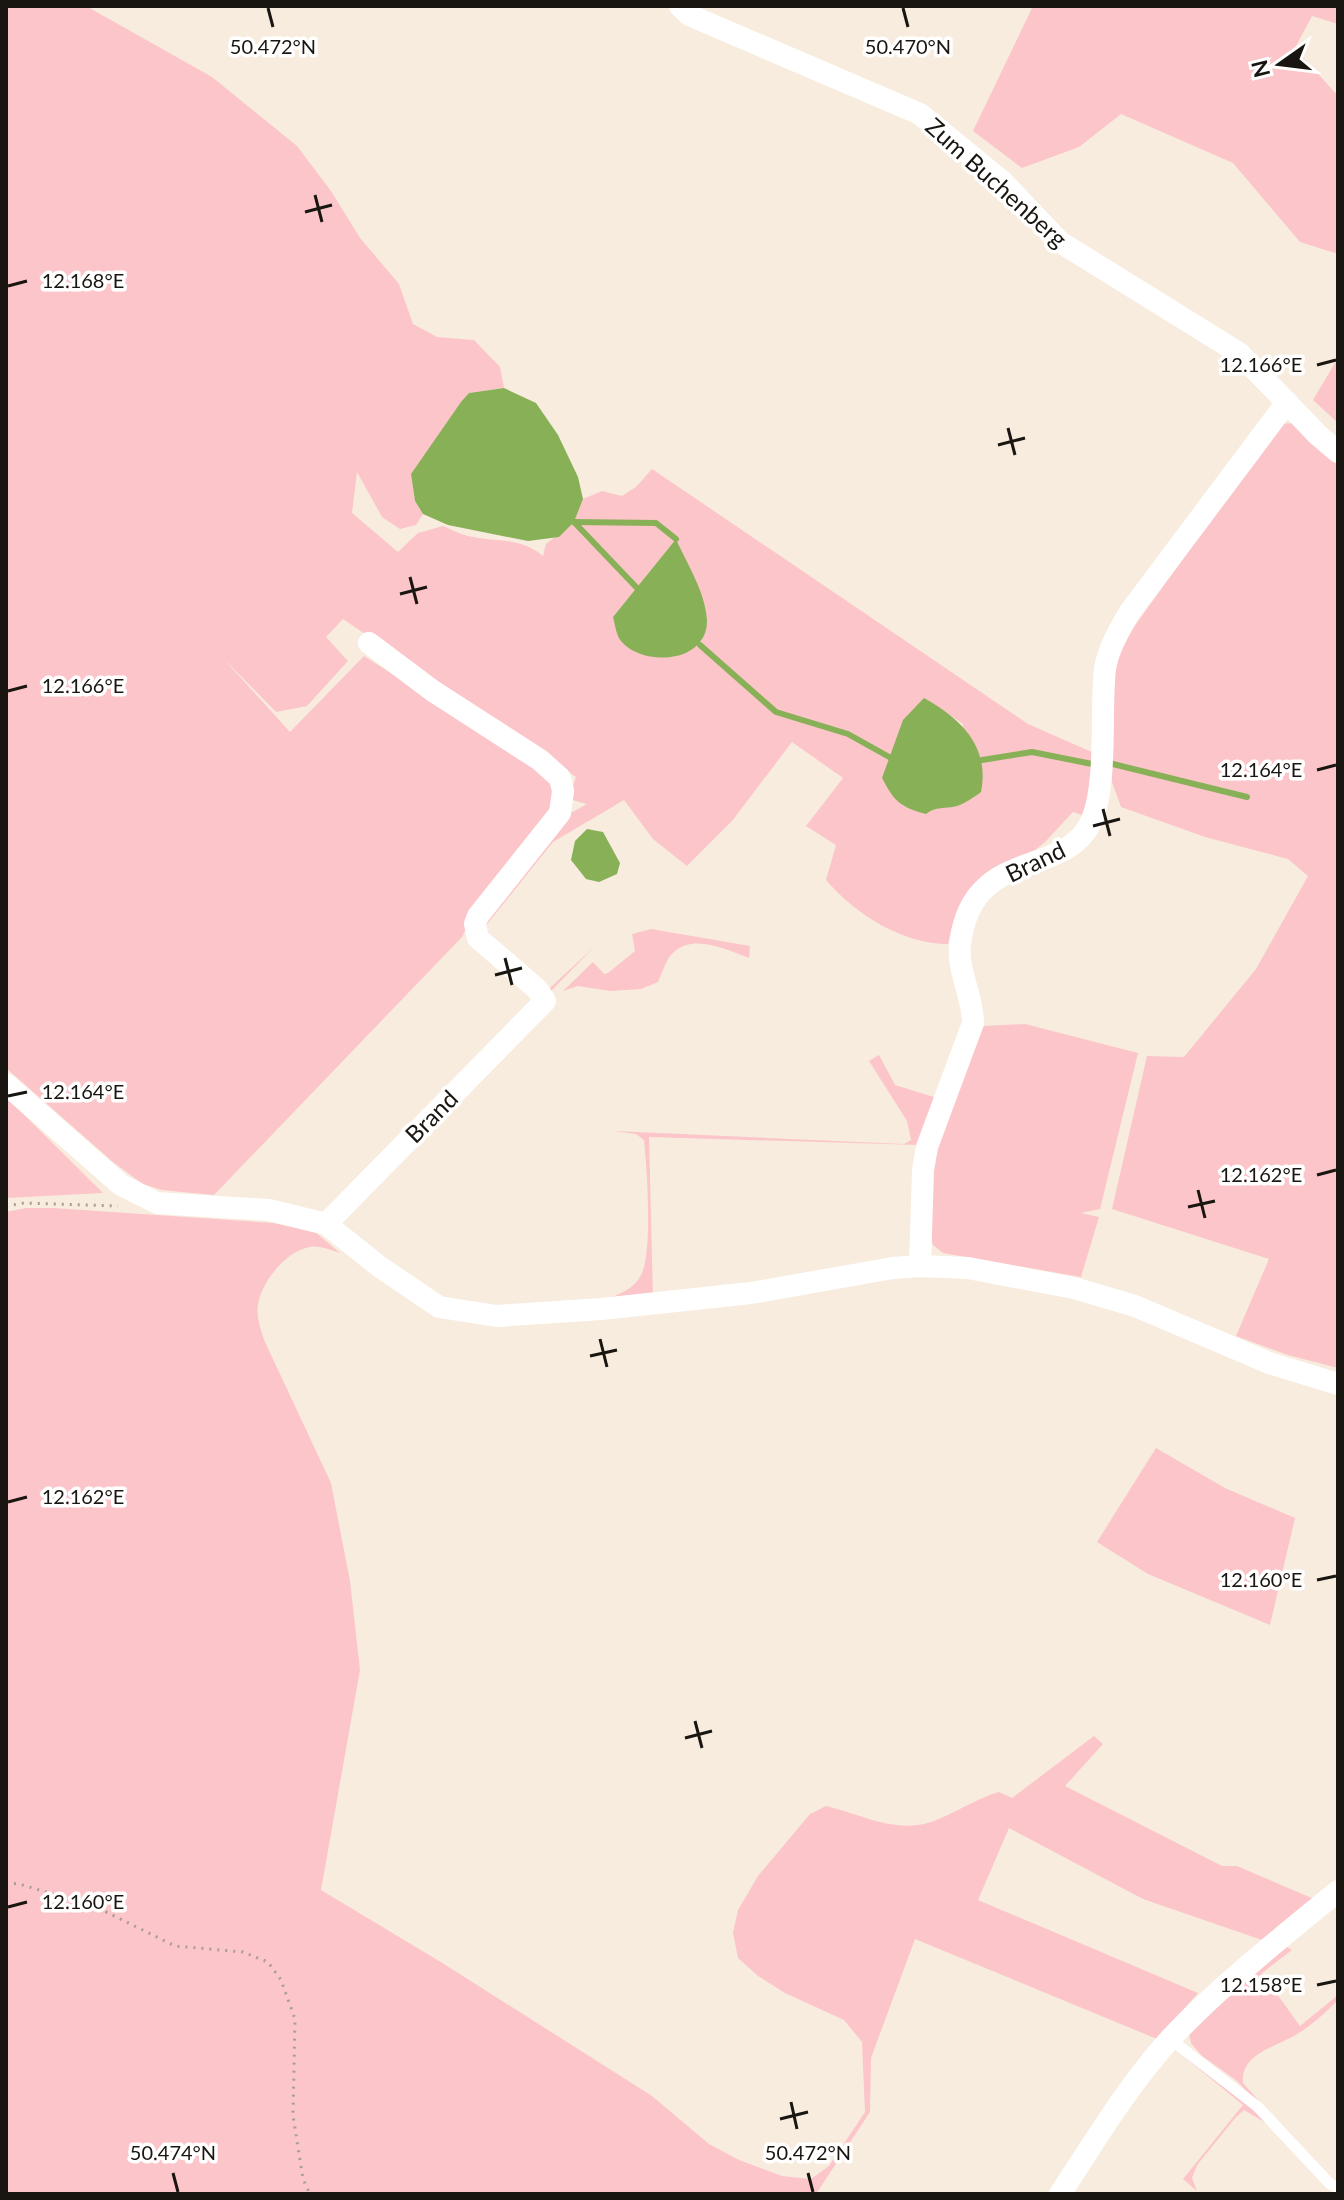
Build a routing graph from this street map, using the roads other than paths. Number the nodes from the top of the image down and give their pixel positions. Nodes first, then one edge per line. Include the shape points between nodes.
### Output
1 (680, 6) edge
2 (1287, 402) junction
3 (1338, 452) edge
4 (369, 643) dead end
5 (6, 1084) edge
6 (326, 1224) junction
7 (920, 1266) junction
8 (1338, 1384) edge
9 (1338, 1891) edge
10 (1170, 2039) junction
11 (1338, 2188) edge
12 (1060, 2194) edge

1 - 2 street, Zum Buchenberg via 689,15 920,114 1003,182 1060,242 1239,353
2 - 3 street, Zum Buchenberg
2 - 7 street, Brand via 1129,613 1112,645 1105,667 1101,763 1091,821 1076,841 990,884 970,908 960,952 973,1023 927,1147
4 - 6 street, Brand via 540,760 560,778 563,802 560,813 475,924 478,938 545,1001
5 - 6 street via 121,1185 157,1203 269,1210
6 - 7 street via 439,1307 497,1316 690,1301
7 - 8 street via 968,1268 1074,1288
9 - 10 street
10 - 11 lane via 1258,2107
10 - 12 street

